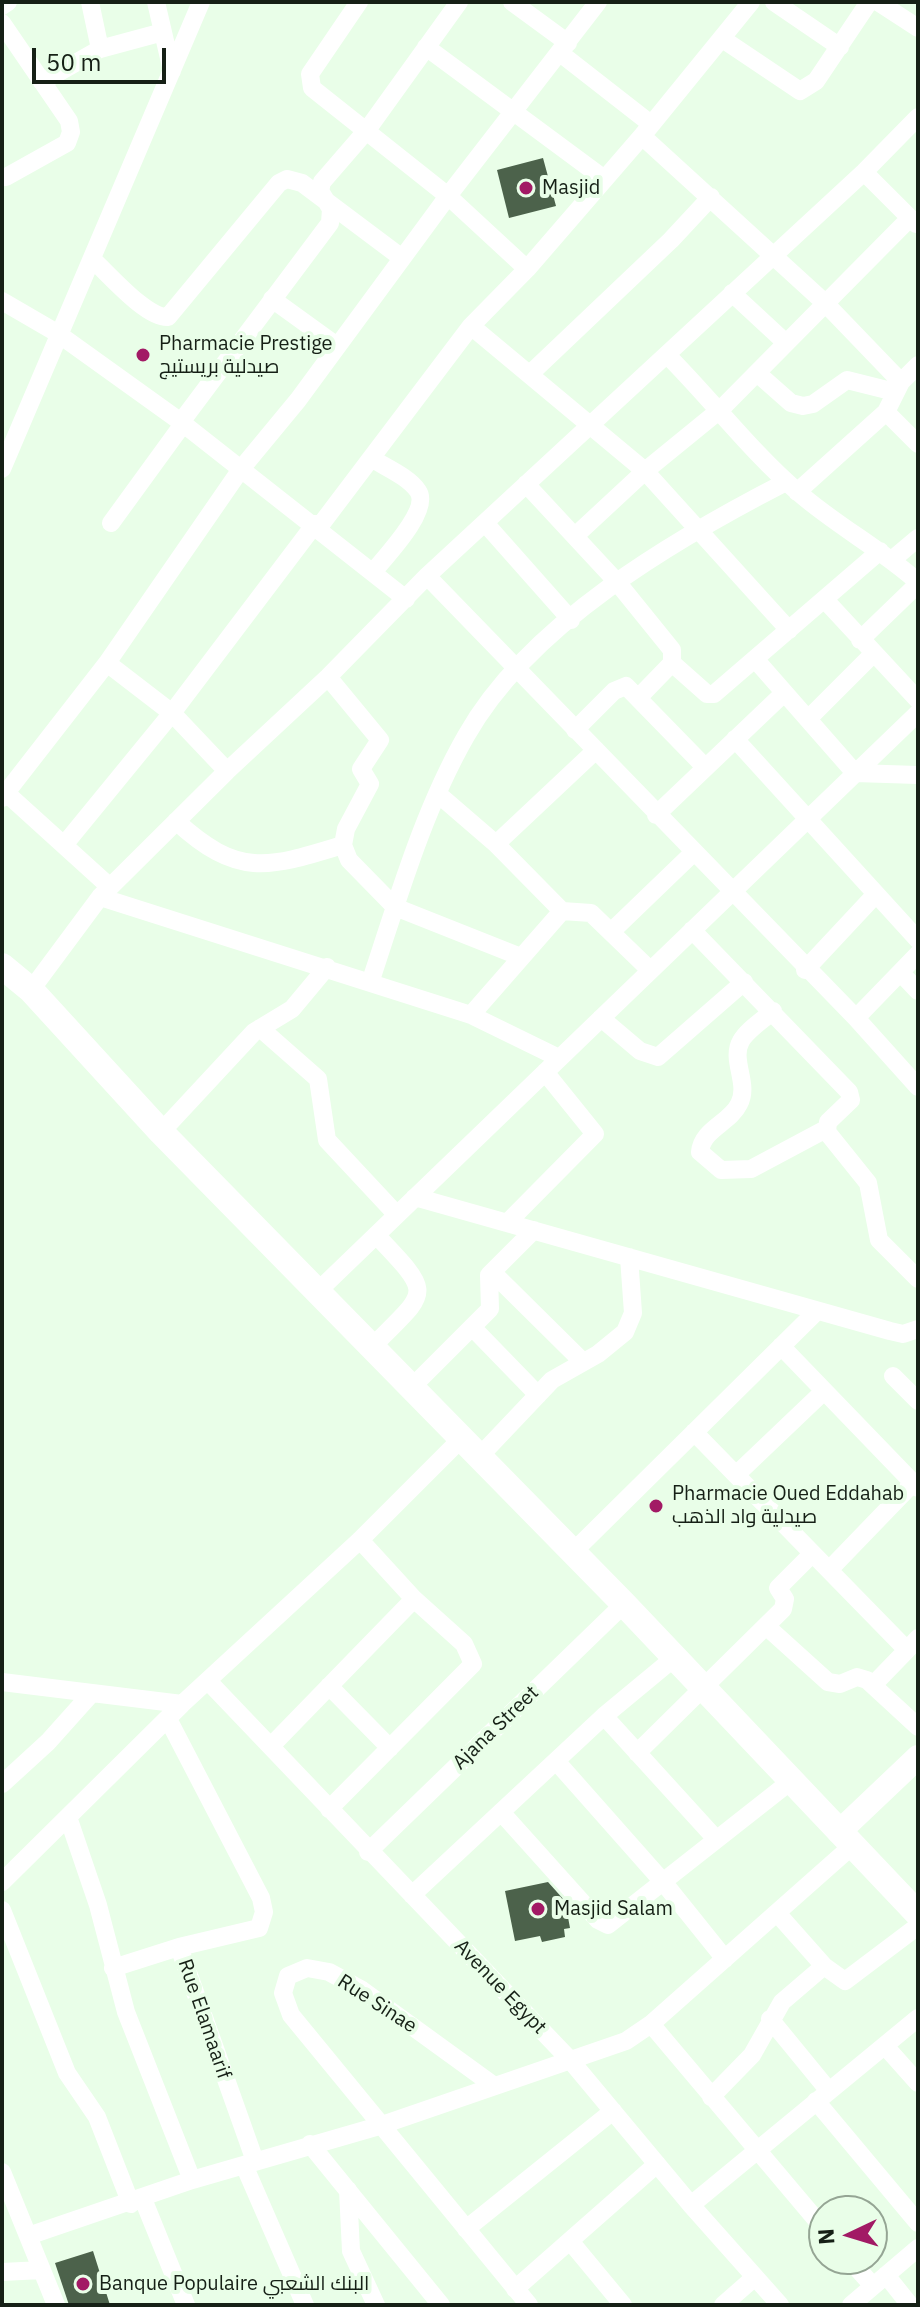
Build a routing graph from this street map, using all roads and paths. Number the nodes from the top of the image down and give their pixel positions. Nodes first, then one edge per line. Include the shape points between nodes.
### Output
1 (8, 2) edge
2 (90, 2) edge
3 (156, 2) edge
4 (201, 2) edge
5 (359, 2) edge
6 (459, 2) edge
7 (512, 2) edge
8 (598, 2) edge
9 (751, 2) edge
10 (774, 2) edge
11 (869, 2) edge
12 (878, 2) edge
13 (2, 6) edge
14 (2, 24) edge
15 (918, 28) edge
16 (163, 32) junction
17 (724, 40) junction
18 (426, 47) junction
19 (840, 47) junction
20 (564, 48) junction
21 (100, 49) junction
22 (172, 71) junction
23 (42, 82) junction
24 (513, 113) junction
25 (918, 117) edge
26 (367, 130) junction
27 (646, 130) junction
28 (864, 172) junction
29 (3, 176) edge
30 (603, 178) junction
31 (448, 196) junction
32 (711, 197) junction
33 (329, 205) junction
34 (914, 222) edge
35 (773, 254) junction
36 (402, 258) junction
37 (92, 259) junction
38 (527, 269) junction
39 (732, 293) junction
40 (272, 299) junction
41 (2, 301) edge
42 (825, 303) junction
43 (471, 326) junction
44 (57, 333) junction
45 (786, 343) junction
46 (337, 346) junction
47 (667, 355) junction
48 (918, 365) edge
49 (531, 373) junction
50 (757, 373) junction
51 (898, 387) junction
52 (721, 409) junction
53 (886, 412) junction
54 (182, 423) junction
55 (590, 424) junction
56 (918, 444) edge
57 (371, 458) junction
58 (2, 469) edge
59 (241, 469) junction
60 (645, 471) junction
61 (526, 484) junction
62 (792, 487) junction
63 (111, 523) dead end
64 (485, 523) junction
65 (317, 526) junction
66 (698, 527) junction
67 (575, 536) junction
68 (918, 538) edge
69 (887, 555) junction
70 (373, 572) junction
71 (427, 576) junction
72 (617, 582) junction
73 (918, 583) edge
74 (406, 599) junction
75 (826, 601) junction
76 (571, 620) junction
77 (789, 630) junction
78 (860, 640) junction
79 (873, 654) junction
80 (755, 659) junction
81 (107, 663) junction
82 (672, 663) junction
83 (515, 667) junction
84 (328, 677) junction
85 (784, 693) junction
86 (639, 697) junction
87 (918, 700) edge
88 (172, 713) junction
89 (918, 713) edge
90 (808, 719) junction
91 (575, 730) junction
92 (735, 739) junction
93 (596, 750) junction
94 (705, 767) junction
95 (227, 771) junction
96 (855, 773) junction
97 (918, 775) edge
98 (438, 794) junction
99 (3, 795) edge
100 (656, 815) junction
101 (808, 818) junction
102 (176, 821) junction
103 (496, 844) junction
104 (64, 845) junction
105 (343, 845) junction
106 (693, 853) junction
107 (105, 892) junction
108 (732, 892) junction
109 (876, 894) junction
110 (395, 907) junction
111 (562, 911) junction
112 (692, 930) junction
113 (612, 931) junction
114 (918, 940) edge
115 (918, 954) edge
116 (521, 957) junction
117 (3, 965) edge
118 (327, 967) junction
119 (650, 970) junction
120 (805, 970) junction
121 (901, 973) junction
122 (371, 980) junction
123 (744, 982) junction
124 (31, 990) junction
125 (918, 991) edge
126 (773, 1011) junction
127 (471, 1015) junction
128 (601, 1018) junction
129 (856, 1018) junction
130 (260, 1028) junction
131 (559, 1058) junction
132 (545, 1072) junction
133 (918, 1086) edge
134 (826, 1129) junction
135 (161, 1132) junction
136 (415, 1197) junction
137 (397, 1215) junction
138 (507, 1223) junction
139 (534, 1230) junction
140 (376, 1235) junction
141 (629, 1257) junction
142 (492, 1272) junction
143 (918, 1279) edge
144 (317, 1292) junction
145 (817, 1311) junction
146 (472, 1327) junction
147 (918, 1329) edge
148 (781, 1346) junction
149 (371, 1348) junction
150 (583, 1362) junction
151 (893, 1376) dead end
152 (410, 1389) junction
153 (823, 1392) junction
154 (538, 1395) junction
155 (918, 1401) edge
156 (694, 1432) junction
157 (469, 1449) junction
158 (738, 1473) junction
159 (916, 1485) edge
160 (360, 1540) junction
161 (572, 1553) junction
162 (812, 1554) junction
163 (830, 1569) junction
164 (414, 1599) junction
165 (624, 1604) junction
166 (766, 1626) junction
167 (912, 1644) edge
168 (674, 1658) junction
169 (208, 1681) junction
170 (2, 1682) edge
171 (874, 1684) junction
172 (329, 1686) junction
173 (704, 1691) junction
174 (91, 1694) junction
175 (182, 1704) junction
176 (604, 1716) junction
177 (168, 1719) junction
178 (918, 1727) edge
179 (271, 1746) junction
180 (390, 1748) junction
181 (637, 1753) junction
182 (918, 1757) edge
183 (556, 1761) junction
184 (791, 1781) junction
185 (2, 1784) edge
186 (329, 1809) junction
187 (501, 1812) junction
188 (68, 1817) junction
189 (716, 1839) junction
190 (846, 1839) junction
191 (368, 1852) junction
192 (2, 1882) edge
193 (664, 1883) junction
194 (412, 1895) junction
195 (2, 1910) edge
196 (777, 1913) junction
197 (918, 1914) edge
198 (918, 1926) edge
199 (179, 1947) junction
200 (725, 1959) junction
201 (824, 1966) junction
202 (113, 1968) junction
203 (918, 2018) edge
204 (770, 2019) junction
205 (651, 2024) junction
206 (885, 2046) junction
207 (571, 2061) junction
208 (918, 2083) edge
209 (493, 2085) junction
210 (822, 2096) junction
211 (711, 2097) junction
212 (613, 2111) junction
213 (379, 2126) junction
214 (310, 2144) junction
215 (757, 2150) junction
216 (249, 2163) junction
217 (657, 2164) junction
218 (2, 2172) edge
219 (192, 2180) junction
220 (348, 2190) junction
221 (137, 2201) junction
222 (691, 2205) junction
223 (808, 2210) edge
224 (918, 2223) edge
225 (466, 2229) junction
226 (28, 2236) junction
227 (570, 2241) junction
228 (918, 2248) edge
229 (42, 2270) junction
230 (2, 2272) edge
231 (871, 2275) edge
232 (755, 2277) junction
233 (879, 2281) junction
234 (515, 2289) junction
235 (56, 2305) edge
236 (186, 2305) edge
237 (305, 2305) edge
238 (376, 2305) edge
239 (441, 2305) edge
240 (529, 2305) edge
241 (623, 2305) edge
242 (723, 2305) edge
243 (780, 2305) edge
244 (851, 2305) edge
245 (910, 2305) edge

1 - 13 street
2 - 21 street
3 - 16 street
4 - 22 street
5 - 26 street via 308,79 317,94
6 - 18 street
7 - 20 street
8 - 20 street
9 - 17 street
10 - 19 street
11 - 19 street
12 - 15 street
14 - 23 street
16 - 21 street
16 - 22 street
17 - 19 street via 800,91 816,81
17 - 27 street
18 - 24 street
18 - 26 street
20 - 24 street
20 - 27 street
21 - 23 street
22 - 37 street
23 - 29 street via 69,121 67,143
24 - 30 street
24 - 31 street
25 - 28 street
26 - 31 street
26 - 33 street via 321,185
27 - 30 street
27 - 32 street
28 - 34 street
28 - 35 street
30 - 38 street
31 - 36 street
31 - 38 street
32 - 35 street
32 - 49 street
33 - 36 street
33 - 37 street via 298,181 281,181 168,317 145,307
33 - 40 street via 330,223
34 - 42 street
35 - 39 street
35 - 42 street
36 - 46 street
37 - 44 street
38 - 43 street
39 - 45 street
39 - 47 street
40 - 46 street
40 - 54 street
41 - 44 street
42 - 45 street
42 - 51 street
43 - 49 street
43 - 57 street
44 - 54 street
44 - 58 street
45 - 50 street
46 - 59 street
47 - 52 street
47 - 55 street
48 - 51 street
49 - 55 street
50 - 51 street via 800,406 813,404 847,380
50 - 52 street
51 - 53 street
52 - 60 street
52 - 62 street
53 - 56 street
53 - 62 street
54 - 59 street
54 - 63 street
55 - 60 street
55 - 61 street
57 - 65 street
57 - 70 street via 416,489 421,502 416,517
59 - 65 street
59 - 81 street
60 - 66 street
60 - 67 street
61 - 64 street
61 - 67 street
62 - 66 street
62 - 69 street via 848,534
64 - 71 street
64 - 76 street
65 - 70 street
65 - 88 street
66 - 72 street
66 - 77 street
67 - 72 street
68 - 69 street
69 - 73 street
69 - 75 street
70 - 74 street
71 - 74 street
71 - 83 street
72 - 76 street
72 - 82 street via 674,653
73 - 78 street
74 - 84 street
75 - 77 street
75 - 78 street
76 - 83 street
77 - 80 street
78 - 79 street
79 - 87 street
79 - 90 street
80 - 82 street via 710,695
80 - 85 street
81 - 88 street
81 - 99 street
82 - 86 street
83 - 91 street
83 - 98 street via 466,735
84 - 95 street
84 - 105 street via 380,740 361,769 369,788
85 - 90 street
85 - 92 street
86 - 91 street via 626,686 619,687
86 - 94 street
88 - 95 street
88 - 104 street
89 - 96 street
90 - 96 street
91 - 93 street
92 - 94 street
92 - 101 street
93 - 100 street
93 - 103 street
94 - 100 street
95 - 102 street
96 - 97 street
96 - 101 street
98 - 103 street
98 - 110 street
99 - 104 street
100 - 106 street
101 - 108 street
101 - 109 street
102 - 105 street via 219,855 246,863 287,861
102 - 107 street
103 - 111 street
104 - 107 street
105 - 110 street via 349,860
106 - 108 street
106 - 113 street
107 - 118 street
107 - 124 street
108 - 112 street
108 - 120 street
109 - 114 street
109 - 120 street
110 - 116 street
110 - 122 street
111 - 113 street via 591,913
111 - 116 street
112 - 119 street
112 - 123 street
113 - 119 street
115 - 121 street
116 - 127 street
117 - 124 main road
118 - 122 street
118 - 130 street via 287,1014
119 - 128 street
120 - 129 street
121 - 125 street
121 - 129 street
122 - 127 street
123 - 126 street
123 - 128 street via 658,1057 640,1051
124 - 135 main road
126 - 134 street via 850,1096
126 - 134 street via 740,1042 740,1103 703,1139 700,1152 721,1170 751,1169
127 - 131 street
128 - 131 street
129 - 133 street
130 - 135 street
130 - 137 street via 318,1079 327,1140
131 - 132 street
132 - 136 street
132 - 138 street via 595,1134
134 - 143 street via 868,1183 879,1240
135 - 144 main road
136 - 137 street
136 - 138 street
137 - 140 street
138 - 139 street
139 - 141 street
139 - 142 street
140 - 144 street
140 - 149 street via 416,1277 419,1293
141 - 145 street
141 - 150 street via 630,1324
142 - 146 street via 487,1282 491,1306
142 - 150 street
144 - 149 main road
145 - 147 street via 903,1334
145 - 148 street
146 - 152 street
146 - 154 street
148 - 153 street
148 - 156 street
149 - 152 main road
150 - 154 street
151 - 155 street
152 - 157 main road
153 - 158 street
153 - 159 street
154 - 157 street
156 - 158 street
156 - 161 street
157 - 160 street
157 - 161 main road
158 - 162 street
159 - 163 street
160 - 164 street
160 - 169 street
161 - 165 main road
162 - 163 street
162 - 166 street via 778,1588 785,1606
163 - 167 street
164 - 172 street
164 - 180 street via 464,1644 473,1664
165 - 168 main road
165 - 191 street, Ajana Street
166 - 171 street via 828,1682 840,1684 857,1677
166 - 173 street
167 - 171 street
168 - 173 main road
168 - 176 street
169 - 175 street
169 - 179 street, Avenue Egypt
170 - 174 street
171 - 178 street
172 - 179 street
172 - 180 street
173 - 181 street
173 - 184 main road
174 - 175 street
174 - 185 street
175 - 177 street
176 - 181 street
176 - 183 street
177 - 188 street
177 - 199 street, Rue Elamaarif via 238,1849 264,1912 259,1928
179 - 186 street, Avenue Egypt
180 - 186 street
181 - 189 street
182 - 190 street
183 - 187 street
183 - 193 street
184 - 189 street
184 - 190 main road
186 - 191 street, Avenue Egypt
187 - 193 street via 605,1924
187 - 194 street
188 - 192 street
188 - 202 street
189 - 193 street
190 - 196 street
190 - 197 main road
191 - 194 street, Avenue Egypt
193 - 200 street
194 - 207 street, Avenue Egypt
195 - 221 street via 67,2073
196 - 200 street
196 - 201 street
198 - 201 street via 847,1980
199 - 202 street
199 - 216 street, Rue Elamaarif
200 - 205 street
201 - 204 street
202 - 219 street
203 - 206 street
204 - 210 street
204 - 211 street via 752,2055
205 - 207 street via 626,2041
205 - 211 street
206 - 208 street
206 - 210 street
207 - 209 street
207 - 212 street, Avenue Egypt
209 - 213 street
209 - 213 street, Rue Sinae via 343,1979 319,1969 292,1971 283,1986 291,2015
210 - 215 street
210 - 224 street
211 - 215 street
212 - 217 street, Avenue Egypt
212 - 225 street
213 - 214 street
213 - 225 street
214 - 216 street
214 - 220 street
215 - 222 street
215 - 223 street
216 - 219 street
216 - 237 street, Rue Elamaarif
217 - 222 street, Avenue Egypt
217 - 227 street
218 - 226 street
219 - 221 street
220 - 238 street via 351,2251
220 - 239 street
221 - 226 street
221 - 236 street
222 - 232 street, Avenue Egypt
225 - 234 street
226 - 229 street
227 - 234 street
227 - 241 street
228 - 233 street
229 - 230 street
229 - 235 street
231 - 233 street
232 - 242 street
232 - 243 street, Avenue Egypt
233 - 244 street
233 - 245 street
234 - 240 street

